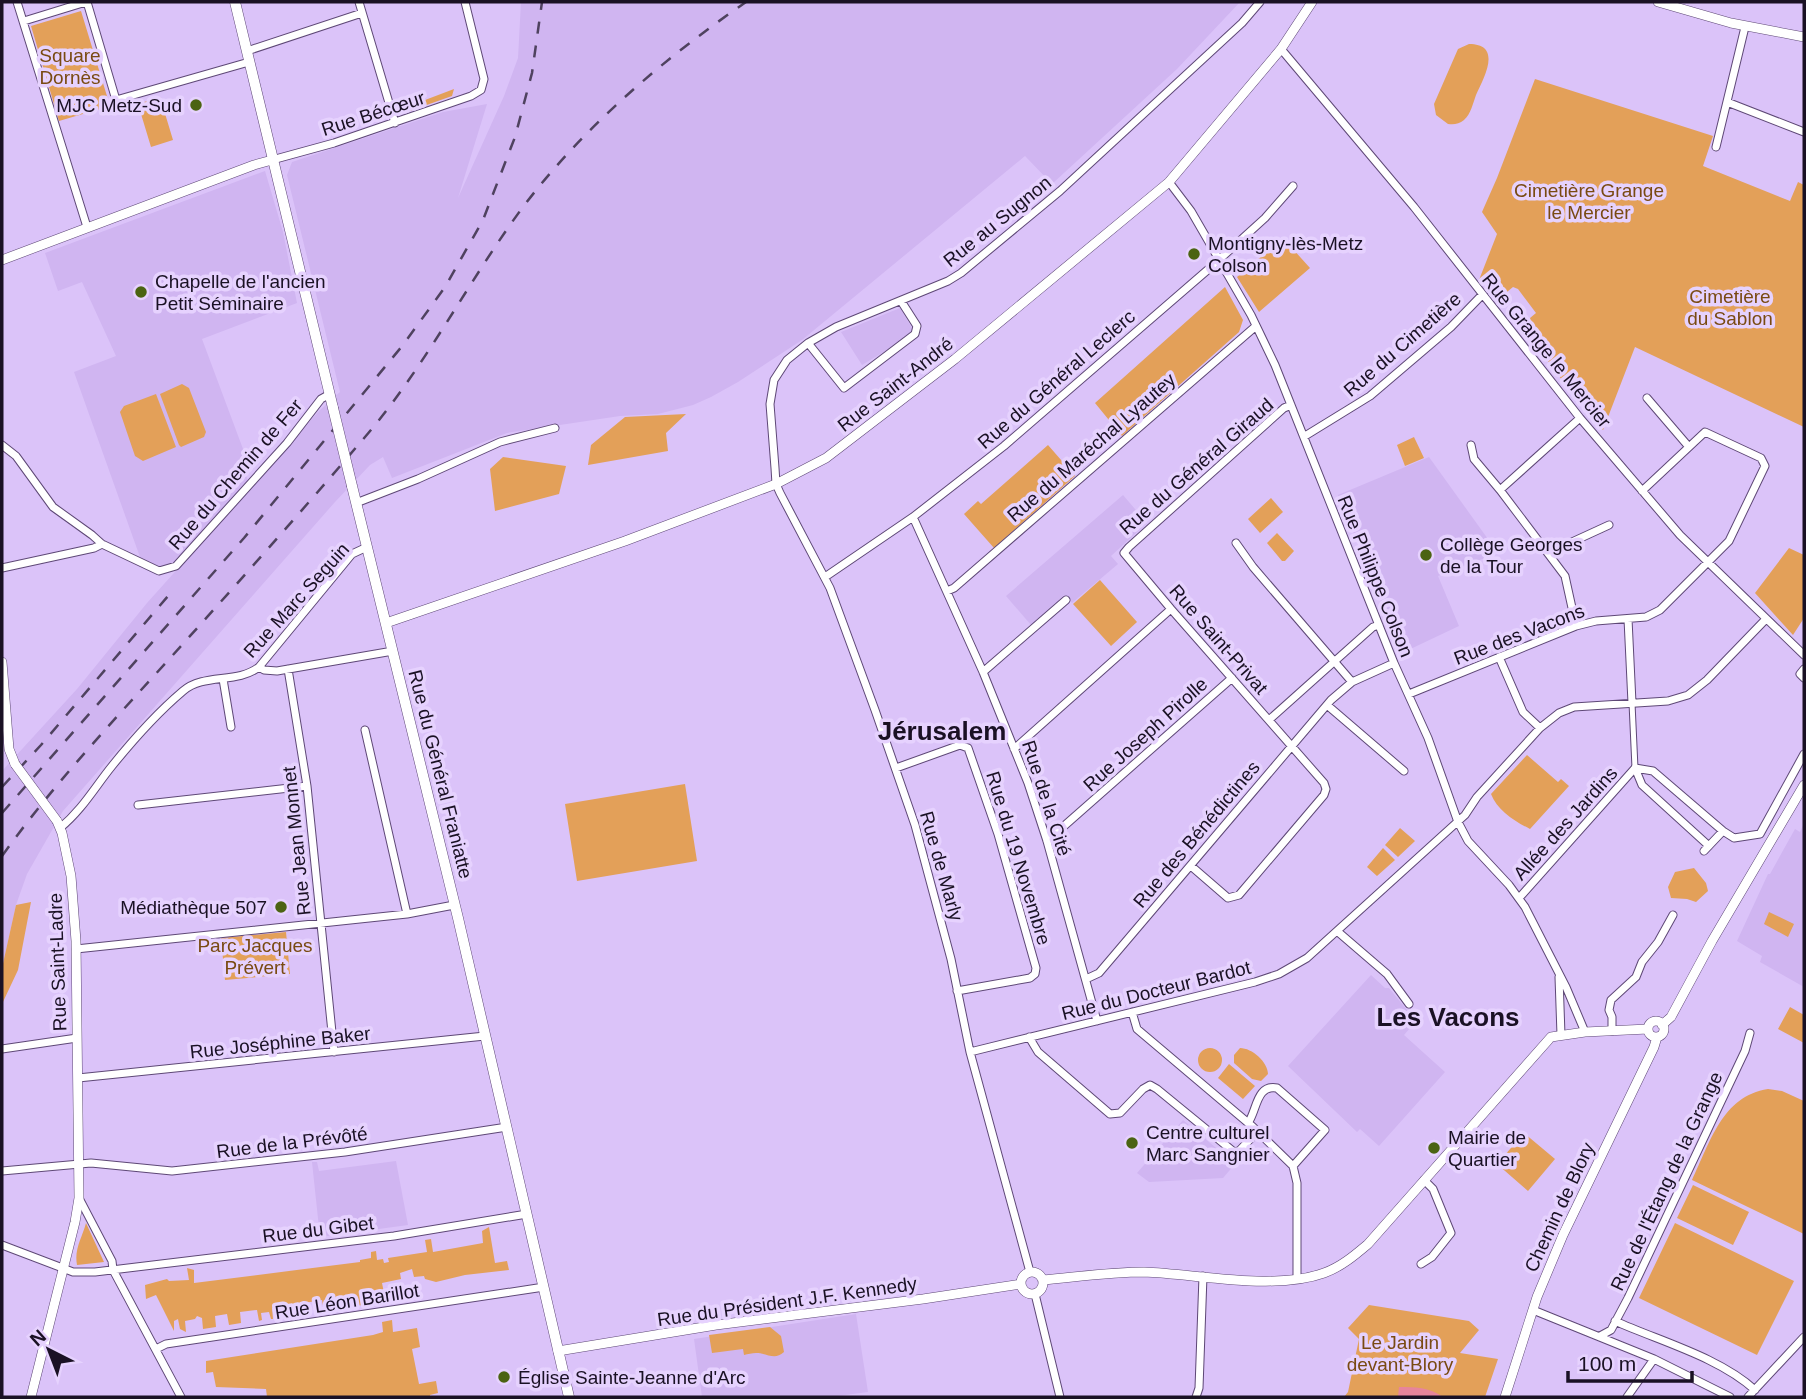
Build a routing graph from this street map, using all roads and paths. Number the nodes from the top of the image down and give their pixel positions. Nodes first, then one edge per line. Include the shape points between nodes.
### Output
1 (18, 2) edge
2 (86, 2) edge
3 (235, 2) edge
4 (359, 2) edge
5 (465, 2) edge
6 (1260, 2) edge
7 (1312, 2) edge
8 (1658, 2) edge
9 (362, 13) junction
10 (24, 21) junction
11 (1745, 26) junction
12 (1804, 37) edge
13 (1281, 49) junction
14 (247, 51) junction
15 (249, 62) junction
16 (1727, 102) junction
17 (395, 123) junction
18 (1804, 132) edge
19 (1716, 147) dead end
20 (272, 160) junction
21 (1169, 182) junction
22 (1293, 186) dead end
23 (87, 227) junction
24 (2, 260) edge
25 (1219, 260) junction
26 (1482, 295) junction
27 (901, 300) junction
28 (1256, 326) junction
29 (808, 343) junction
30 (330, 394) junction
31 (1647, 398) dead end
32 (1291, 405) junction
33 (1580, 418) junction
34 (555, 428) dead end
35 (1305, 436) junction
36 (2, 445) edge
37 (1471, 445) dead end
38 (1689, 447) junction
39 (776, 484) junction
40 (1500, 489) junction
41 (1642, 491) junction
42 (356, 503) junction
43 (913, 516) junction
44 (1609, 525) dead end
45 (1236, 543) dead end
46 (102, 544) junction
47 (368, 548) junction
48 (1125, 553) joint
49 (1548, 553) junction
50 (1707, 563) junction
51 (2, 568) edge
52 (825, 577) junction
53 (947, 591) junction
54 (1066, 600) dead end
55 (1171, 610) junction
56 (1629, 619) junction
57 (1766, 619) junction
58 (386, 623) junction
59 (1379, 625) junction
60 (1576, 626) junction
61 (393, 651) junction
62 (1804, 655) edge
63 (1499, 657) junction
64 (1336, 661) junction
65 (2, 662) edge
66 (1394, 663) junction
67 (259, 667) junction
68 (288, 669) junction
69 (1804, 669) edge
70 (983, 672) junction
71 (1232, 678) junction
72 (1804, 678) edge
73 (223, 679) junction
74 (1352, 682) junction
75 (1409, 694) junction
76 (3, 702) edge
77 (1632, 703) junction
78 (1326, 705) junction
79 (1269, 720) junction
80 (231, 727) dead end
81 (1540, 728) junction
82 (365, 730) dead end
83 (1292, 745) junction
84 (1014, 749) junction
85 (1804, 754) edge
86 (896, 768) junction
87 (1635, 768) junction
88 (1404, 771) dead end
89 (1804, 785) edge
90 (307, 786) junction
91 (138, 805) dead end
92 (1458, 822) junction
93 (59, 824) junction
94 (1723, 831) junction
95 (1047, 841) junction
96 (1191, 866) junction
97 (1519, 898) junction
98 (454, 905) junction
99 (407, 914) junction
100 (1673, 915) dead end
101 (320, 923) junction
102 (1337, 931) junction
103 (76, 949) junction
104 (1559, 977) junction
105 (1086, 979) junction
106 (957, 991) junction
107 (1409, 1004) dead end
108 (1132, 1012) junction
109 (1097, 1021) junction
110 (1662, 1025) junction
111 (1648, 1028) junction
112 (1612, 1031) junction
113 (1585, 1032) junction
114 (1750, 1033) dead end
115 (1560, 1035) junction
116 (485, 1036) junction
117 (1029, 1037) junction
118 (1657, 1037) junction
119 (78, 1038) junction
120 (2, 1049) edge
121 (334, 1052) junction
122 (970, 1052) junction
123 (78, 1078) junction
124 (1248, 1123) junction
125 (507, 1127) junction
126 (1257, 1132) junction
127 (79, 1164) junction
128 (1293, 1166) junction
129 (2, 1171) edge
130 (1424, 1180) junction
131 (79, 1198) junction
132 (527, 1214) junction
133 (2, 1245) edge
134 (1421, 1264) dead end
135 (64, 1268) junction
136 (113, 1270) junction
137 (1030, 1272) junction
138 (1203, 1276) junction
139 (1297, 1279) junction
140 (1043, 1280) junction
141 (1021, 1284) junction
142 (544, 1287) junction
143 (1035, 1294) junction
144 (1533, 1310) junction
145 (1615, 1321) junction
146 (1600, 1336) junction
147 (1804, 1338) edge
148 (156, 1349) junction
149 (558, 1351) junction
150 (1654, 1359) junction
151 (1755, 1390) junction
152 (31, 1397) edge
153 (181, 1397) edge
154 (569, 1397) edge
155 (1060, 1397) edge
156 (1196, 1397) edge
157 (1505, 1397) edge
158 (1627, 1397) edge
159 (1730, 1397) edge
160 (1748, 1397) edge

1 - 10 street
2 - 10 street
2 - 15 street via 117,100
3 - 14 main road, Rue du Général Franiatte
4 - 9 street
5 - 17 street, Rue Bécœur via 484,79 481,90
6 - 27 street, Rue au Sugnon via 1116,141 986,253 955,278
7 - 13 street, Rue Saint-André
8 - 11 street
9 - 14 street
9 - 17 street
10 - 23 street
11 - 12 street
11 - 16 street
13 - 21 street, Rue Saint-André
13 - 26 street, Rue Grange le Mercier
14 - 15 main road, Rue du Général Franiatte
15 - 20 main road, Rue du Général Franiatte
16 - 18 street
16 - 19 street
17 - 20 street, Rue Bécœur
20 - 23 street
20 - 30 main road, Rue du Général Franiatte
21 - 25 street, Rue Philippe Colson
21 - 39 street, Rue Saint-André via 852,440
22 - 25 street, Rue du Général Leclerc
23 - 24 street
25 - 28 street, Rue Philippe Colson
25 - 43 street, Rue du Général Leclerc via 1004,446
26 - 33 street, Rue Grange le Mercier
26 - 35 street, Rue du Cimetière via 1370,397
27 - 29 street, Rue au Sugnon
27 - 29 street via 917,326 915,334 844,388
28 - 32 street, Rue Philippe Colson
28 - 53 street, Rue du Maréchal Lyautey
29 - 39 street, Rue au Sugnon via 787,359 771,392
30 - 42 main road, Rue du Général Franiatte, bridge
30 - 46 street, Rue du Chemin de Fer via 176,566 159,571
31 - 38 street
32 - 35 street, Rue Philippe Colson
32 - 48 street, Rue du Général Giraud
33 - 40 street
33 - 41 street, Rue Grange le Mercier
34 - 42 street via 500,442
35 - 59 street, Rue Philippe Colson
36 - 46 street, Rue du Chemin de Fer via 16,456 53,507
37 - 40 street via 1474,459
38 - 41 street
38 - 50 street, Rue des Vacons via 1705,432 1761,458 1765,466 1729,541
39 - 52 street, Rue de Marly
39 - 58 street, Rue Saint-André
40 - 49 street
41 - 50 street, Rue Grange le Mercier
42 - 47 main road, Rue du Général Franiatte
43 - 52 street, Rue du Général Leclerc
43 - 53 street, Rue de la Cité
44 - 49 street
45 - 64 street
46 - 51 street
47 - 58 main road, Rue du Général Franiatte
47 - 67 street, Rue Marc Seguin via 352,554
48 - 55 street, Rue Saint-Privat
49 - 60 street via 1565,576
50 - 56 street, Rue des Vacons via 1652,615
50 - 57 street, Rue Grange le Mercier
52 - 86 street, Rue de Marly
53 - 70 street, Rue de la Cité
54 - 70 street
55 - 71 street, Rue Saint-Privat
55 - 84 street
56 - 60 street, Rue des Vacons
56 - 77 street
57 - 62 street, Rue Grange le Mercier
57 - 77 street, Rue du Docteur Bardot via 1688,695
58 - 61 main road, Rue du Général Franiatte
59 - 64 street
59 - 66 street, Rue Philippe Colson
60 - 63 street, Rue des Vacons
61 - 68 street
61 - 98 main road, Rue du Général Franiatte
63 - 75 street, Rue des Vacons
63 - 81 street via 1524,712
64 - 74 street
64 - 79 street
65 - 76 street, Rue Saint-Ladre
66 - 74 street, Rue des Bénédictines
66 - 75 street, Rue Philippe Colson
67 - 68 street
67 - 73 street, Rue Marc Seguin
68 - 90 street, Rue Jean Monnet
69 - 72 street via 1800,674
70 - 84 street, Rue de la Cité
71 - 79 street, Rue Saint-Privat
71 - 95 street, Rue Joseph Pirolle
73 - 80 street
73 - 93 street, Rue Marc Seguin via 193,684 169,703 79,811
74 - 78 street, Rue des Bénédictines
75 - 92 street, Rue Philippe Colson
76 - 93 street, Rue Saint-Ladre, bridge via 15,764
77 - 81 street, Rue du Docteur Bardot via 1574,707
77 - 87 street
78 - 83 street, Rue des Bénédictines
78 - 88 street
79 - 83 street, Rue Saint-Privat
81 - 92 street, Rue du Docteur Bardot
82 - 99 street
83 - 96 street, Rue des Bénédictines
83 - 96 street, Rue Saint-Privat via 1324,783 1324,795 1234,898 1228,898
84 - 95 street, Rue de la Cité
85 - 94 street via 1760,834 1734,838
86 - 106 street, Rue de Marly via 933,885
86 - 106 street, Rue du 19 Novembre via 960,745 968,748 1036,968 1030,978
87 - 94 street, Allée des Jardins via 1653,771
87 - 94 street, Allée des Jardins via 1642,785 1706,848
87 - 97 street, Allée des Jardins
89 - 110 street via 1671,1017
90 - 91 street
90 - 101 street, Rue Jean Monnet
92 - 97 street, Rue Philippe Colson via 1468,841
92 - 102 street, Rue du Docteur Bardot
93 - 103 street, Rue Saint-Ladre via 71,876
95 - 105 street, Rue de la Cité
96 - 105 street, Rue des Bénédictines via 1098,973
97 - 104 street, Rue Philippe Colson
98 - 99 street
98 - 116 main road, Rue du Général Franiatte
99 - 101 street
100 - 112 street via 1636,977 1611,1000
101 - 103 street
101 - 121 street, Rue Jean Monnet
102 - 107 street via 1387,974
102 - 108 street, Rue du Docteur Bardot via 1302,962 1279,974
103 - 119 street, Rue Saint-Ladre
104 - 113 street, Rue Philippe Colson
104 - 115 street, Rue Philippe Colson
105 - 109 street, Rue de la Cité
106 - 122 street, Rue de Marly
108 - 109 street, Rue du Docteur Bardot
108 - 124 street via 1137,1029
109 - 117 street, Rue du Docteur Bardot
110 - 111 street via 1655,1021
110 - 118 street via 1663,1033
111 - 112 street
111 - 118 street via 1650,1035
112 - 113 street
113 - 115 street
114 - 145 street, Rue de l'Étang de la Grange
115 - 130 street via 1545,1043
116 - 121 street, Rue Joséphine Baker
116 - 125 main road, Rue du Général Franiatte
117 - 122 street, Rue du Docteur Bardot
117 - 126 street via 1038,1052 1111,1114 1120,1113 1150,1086 1234,1152
118 - 144 street, Chemin de Blory via 1563,1235
119 - 120 street
119 - 123 street, Rue Saint-Ladre
121 - 123 street, Rue Joséphine Baker
122 - 137 street, Rue de Marly
123 - 127 street, Rue Saint-Ladre
124 - 126 street
124 - 128 street via 1255,1102 1271,1087 1325,1130
125 - 127 street, Rue de la Prévôté via 183,1170
125 - 132 main road, Rue du Général Franiatte
126 - 128 street
127 - 129 street, Rue de la Prévôté
127 - 131 street, Rue Saint-Ladre
128 - 139 street
130 - 134 street via 1433,1189 1451,1233
130 - 139 street via 1351,1259 1327,1272
131 - 135 street
131 - 136 street, Rue Saint-Ladre
132 - 136 street, Rue du Gibet via 394,1236
132 - 142 main road, Rue du Général Franiatte
133 - 135 street
135 - 136 street via 73,1272
135 - 152 street
136 - 148 street, Rue Saint-Ladre
137 - 140 street
137 - 141 street
138 - 139 street
138 - 140 street via 1104,1273
138 - 156 street
140 - 143 street via 1042,1289
141 - 143 street via 1026,1292
141 - 149 street, Rue du Président J.F. Kennedy
142 - 148 street, Rue Léon Barillot
142 - 149 main road, Rue du Général Franiatte
143 - 155 street
144 - 146 street
144 - 157 street, Chemin de Blory
145 - 146 street, Rue de l'Étang de la Grange via 1611,1330
145 - 151 street via 1673,1344 1743,1379
146 - 150 street
147 - 151 street
148 - 153 street, Rue Saint-Ladre
149 - 154 main road, Rue du Général Franiatte
150 - 158 street
150 - 159 street
151 - 160 street

